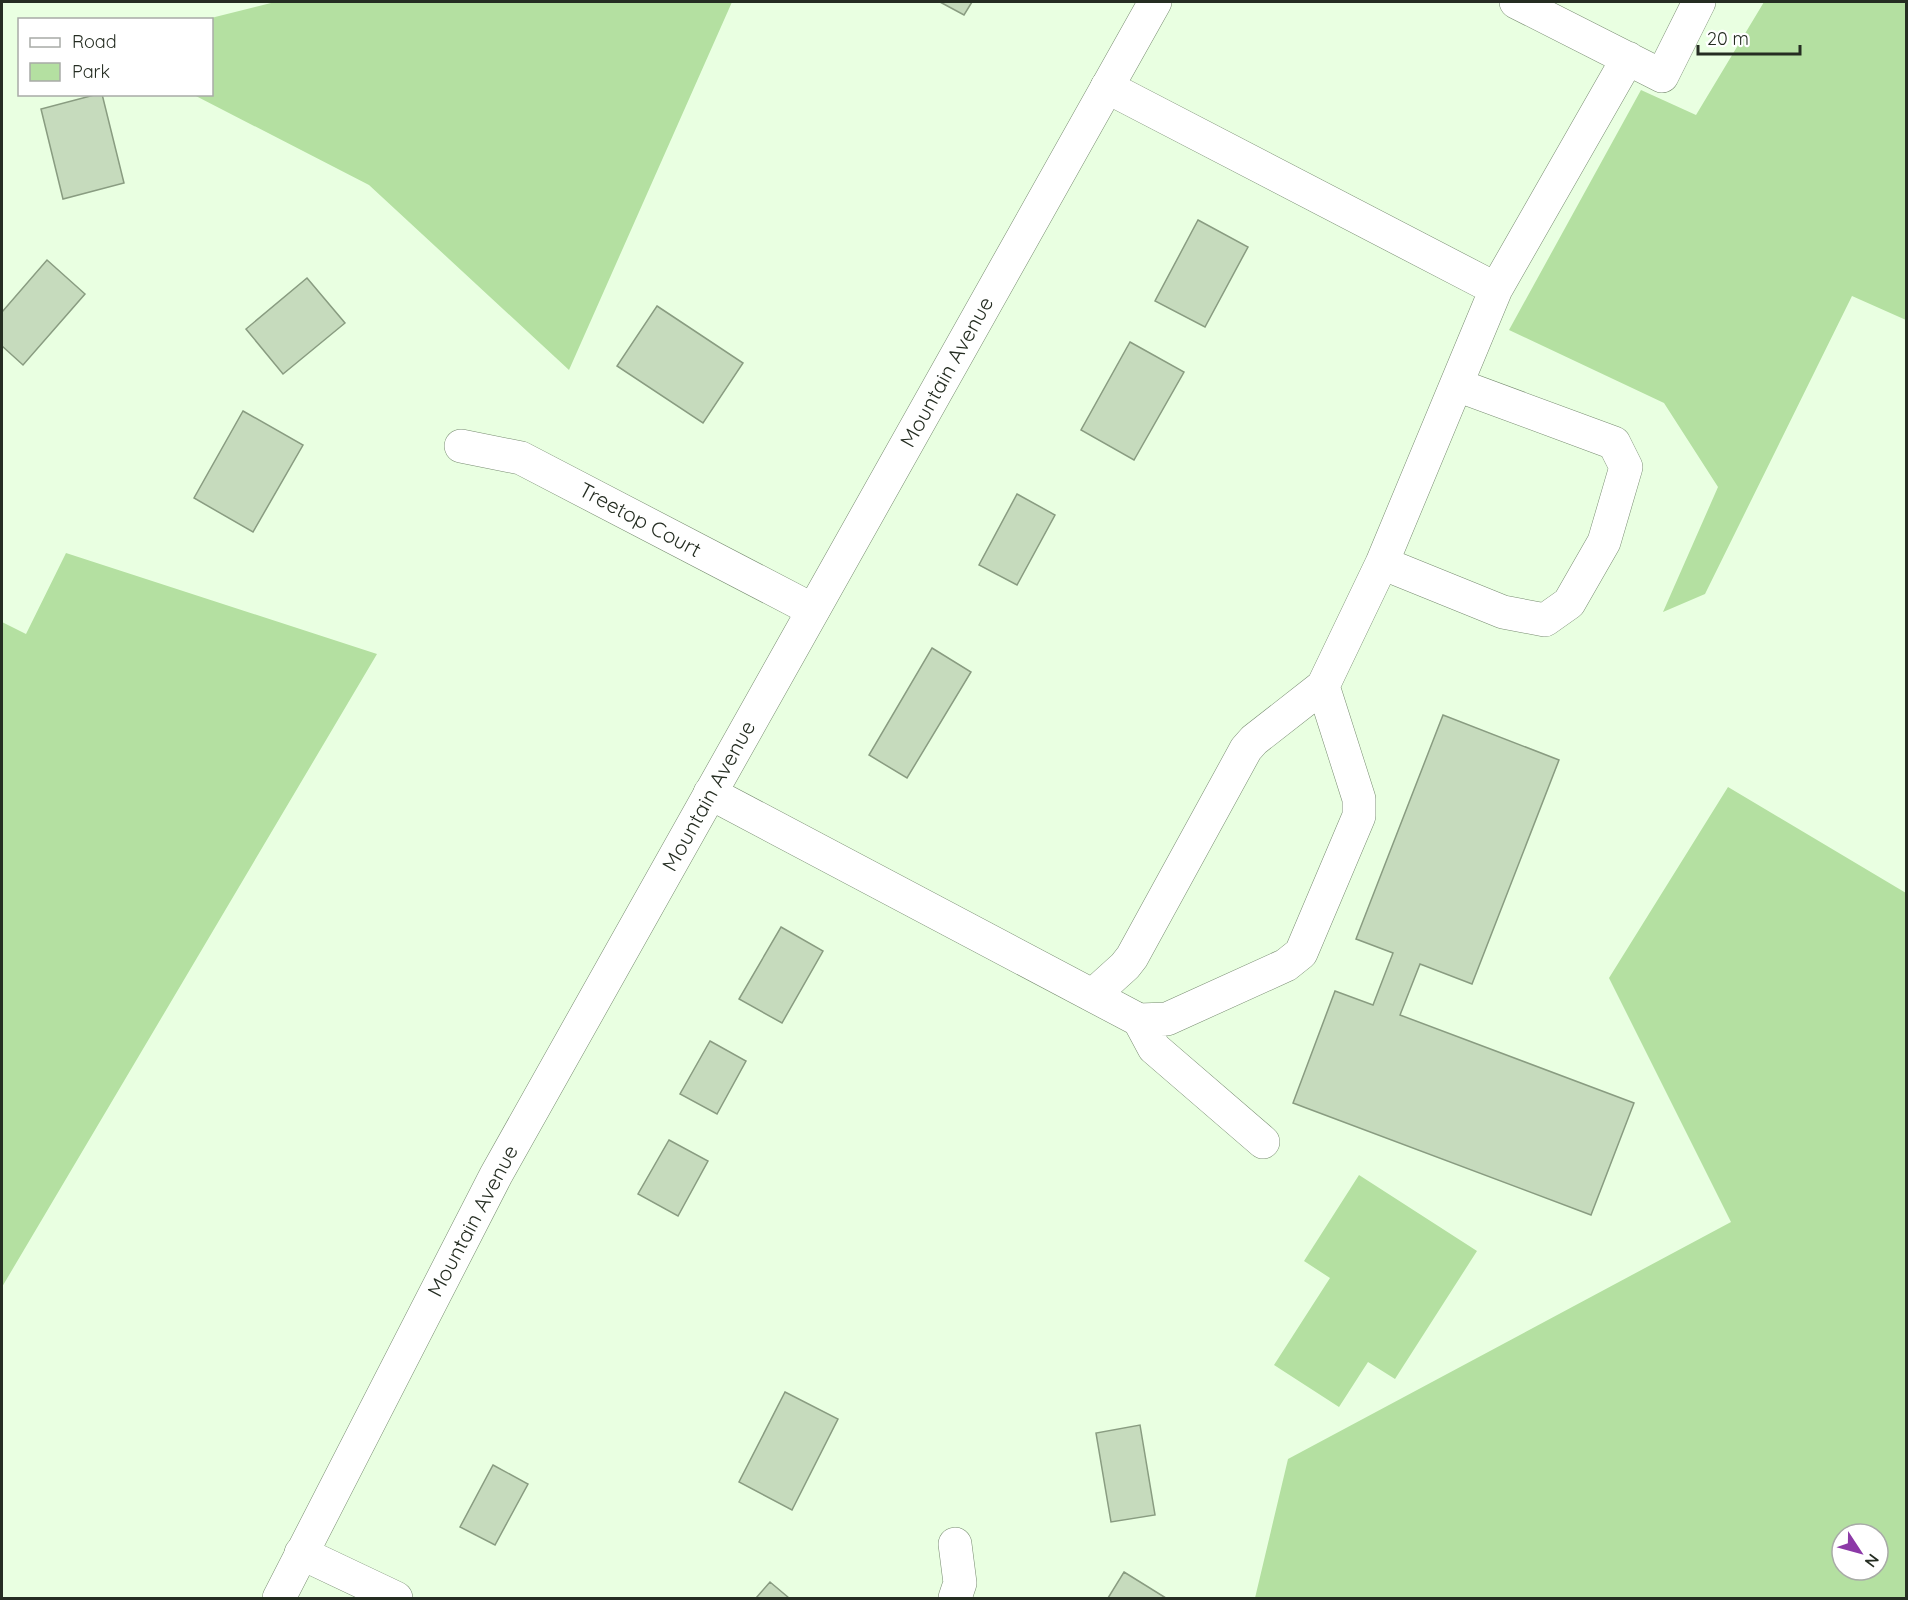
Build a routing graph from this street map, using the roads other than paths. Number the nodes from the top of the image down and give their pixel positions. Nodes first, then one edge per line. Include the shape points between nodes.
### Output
1 (1155, 2) edge
2 (1516, 2) edge
3 (1699, 2) edge
4 (1628, 58) junction
5 (1107, 87) junction
6 (1496, 289) junction
7 (1457, 385) junction
8 (461, 446) dead end
9 (1382, 563) junction
10 (813, 610) junction
11 (1323, 686) junction
12 (710, 793) junction
13 (1093, 995) junction
14 (1139, 1020) junction
15 (1263, 1142) dead end
16 (955, 1544) dead end
17 (301, 1553) junction
18 (279, 1599) edge
19 (396, 1599) edge
20 (955, 1599) edge

1 - 5 main road, Mountain Avenue
2 - 4 main road
3 - 4 main road via 1662,76
4 - 6 main road
5 - 6 main road
5 - 10 main road, Mountain Avenue
6 - 7 main road
7 - 9 main road
7 - 9 main road via 1614,443 1626,467 1604,542 1569,603 1545,620 1503,612
8 - 10 main road, Treetop Court via 521,458
9 - 11 main road
10 - 12 main road, Mountain Avenue
11 - 13 main road via 1246,749 1132,957
11 - 14 main road via 1359,799 1359,816 1301,953 1286,965 1167,1019
12 - 13 main road
12 - 17 main road, Mountain Avenue via 496,1175
13 - 14 main road
14 - 15 main road via 1154,1048
16 - 20 main road via 960,1583
17 - 18 main road, Mountain Avenue
17 - 19 main road

